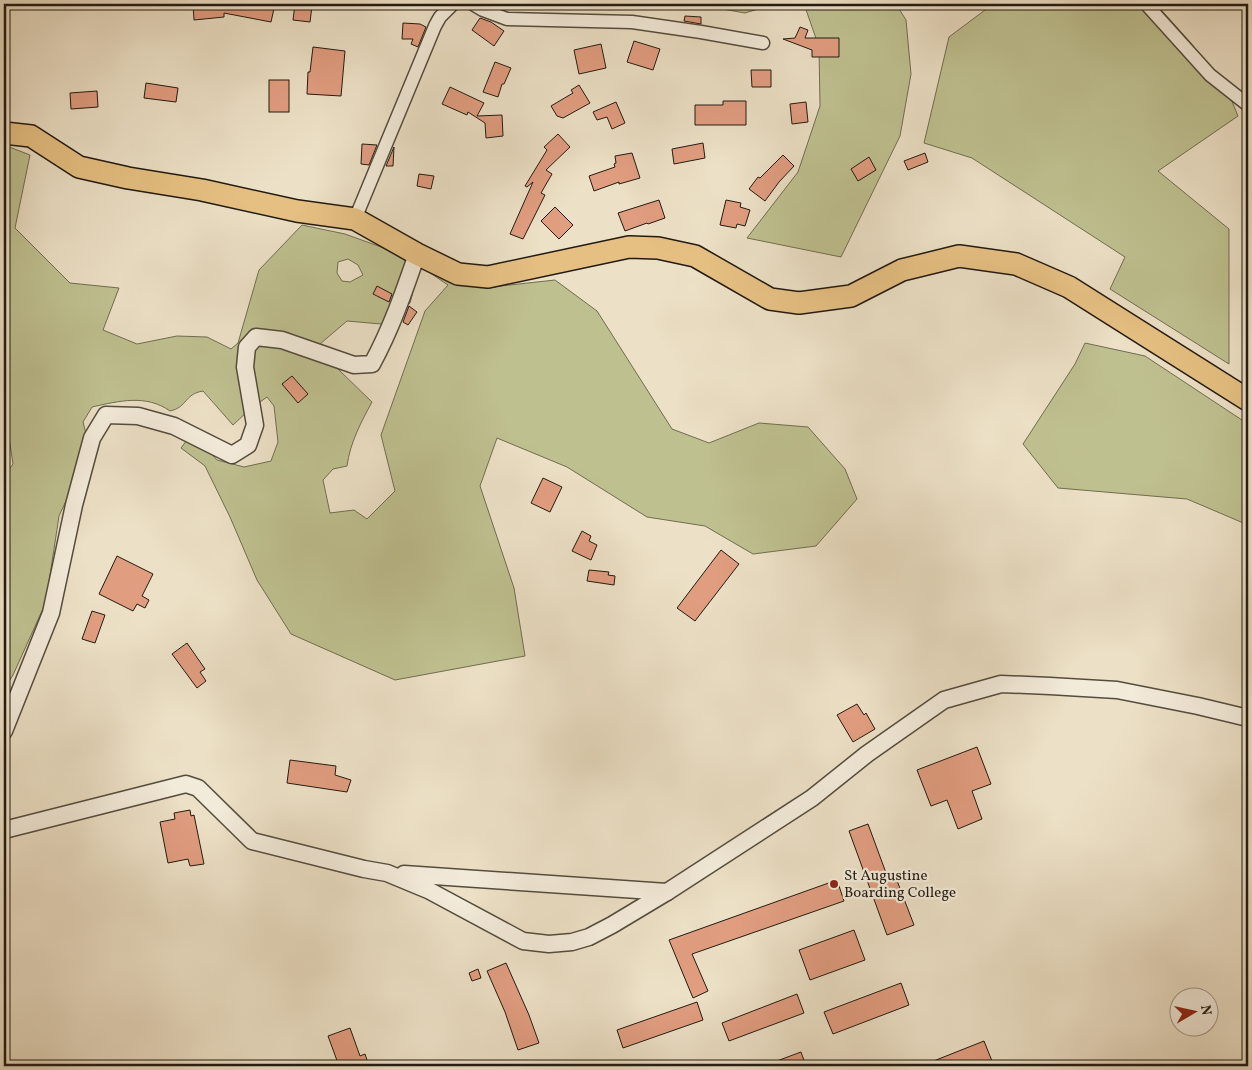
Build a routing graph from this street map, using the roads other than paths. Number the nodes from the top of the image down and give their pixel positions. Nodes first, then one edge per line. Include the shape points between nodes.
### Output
1 (453, 4) edge
2 (474, 4) edge
3 (1146, 4) edge
4 (763, 43) dead end
5 (1248, 105) edge
6 (4, 133) edge
7 (355, 219) junction
8 (417, 254) junction
9 (1248, 400) edge
10 (1248, 718) edge
11 (4, 731) edge
12 (4, 830) edge
13 (387, 873) junction
14 (667, 892) junction

1 - 7 street via 435,26
2 - 4 street via 506,19 632,22
3 - 5 street via 1210,75
6 - 7 highway via 31,136 78,167
7 - 8 highway
8 - 9 highway via 458,274 488,278 629,248 658,248 695,256 770,299 799,303 851,296 902,270 959,256 1016,264 1069,286
8 - 11 street via 403,297 372,364 354,365 282,340 256,337 246,347 245,367 255,425 248,445 232,455 174,426 138,416 106,414 92,438 51,613
10 - 14 street via 1117,690 1050,686 1001,684 944,700 867,754 812,798
12 - 13 street via 186,784 198,788 252,841
13 - 14 street
13 - 14 street via 428,890 523,941 549,944 589,937

